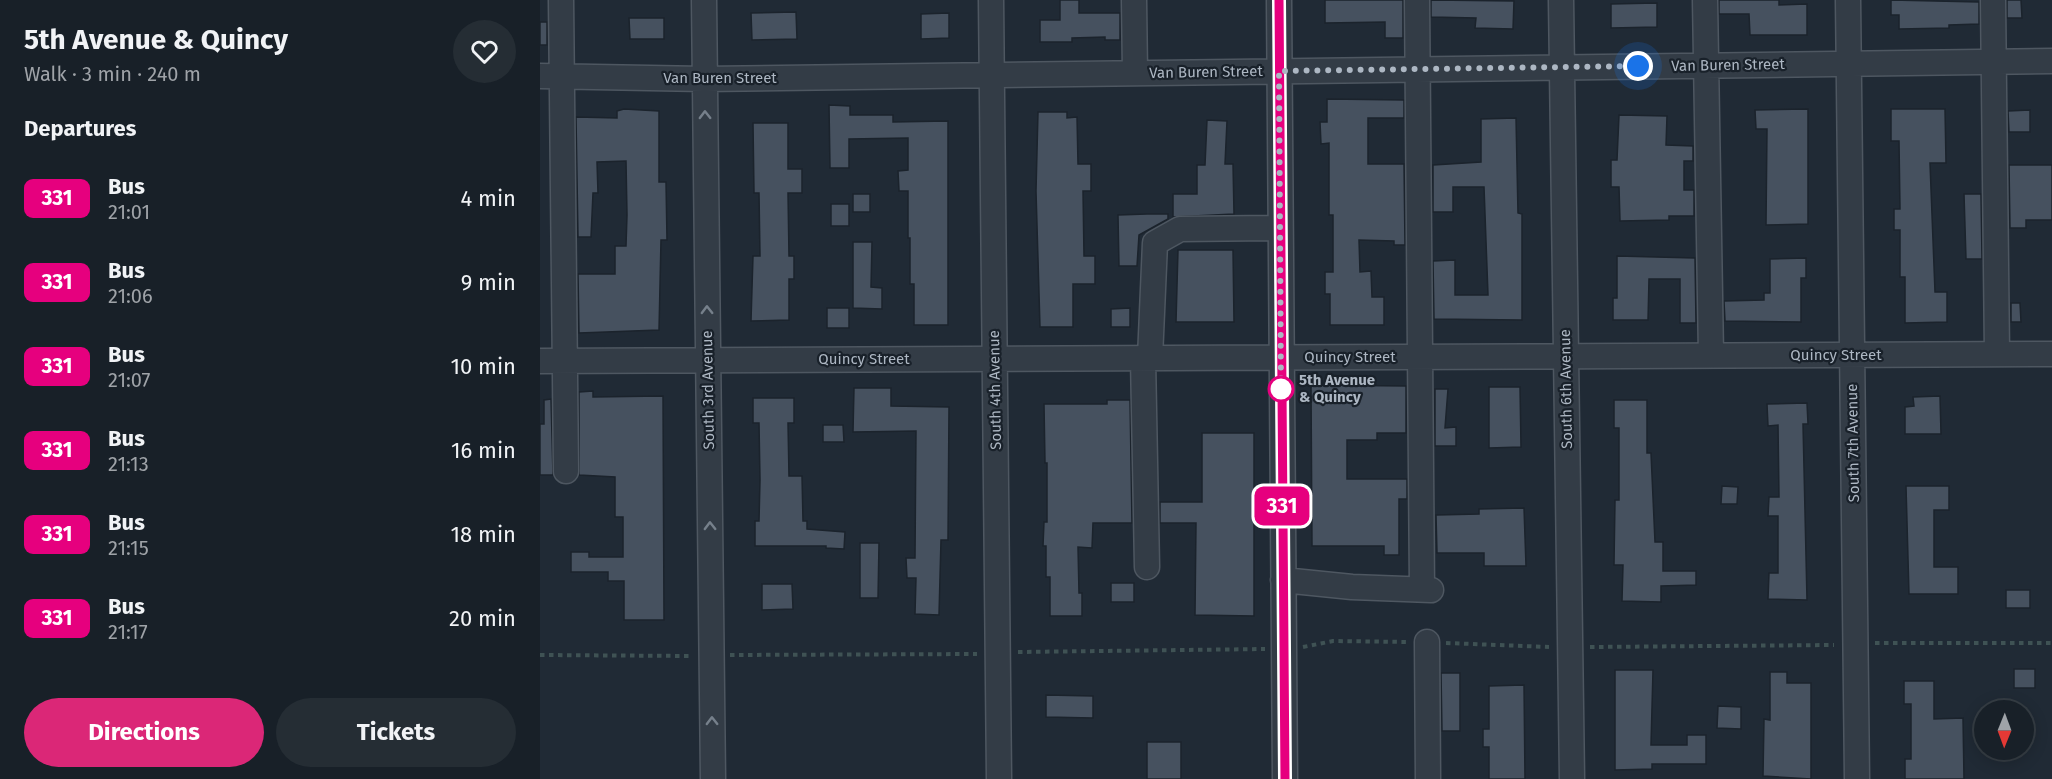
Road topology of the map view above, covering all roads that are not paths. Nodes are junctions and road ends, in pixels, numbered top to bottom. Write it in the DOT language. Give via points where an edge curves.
graph roads {
  1 [pos="561,0"];
  2 [pos="704,0"];
  3 [pos="991,0"];
  4 [pos="1134,0"];
  5 [pos="1279,0"];
  6 [pos="1417,0"];
  7 [pos="1561,0"];
  8 [pos="1705,0"];
  9 [pos="1848,0"];
  10 [pos="1993,0"];
  11 [pos="2052,61"];
  12 [pos="1993,62"];
  13 [pos="1849,63"];
  14 [pos="1706,65"];
  15 [pos="1562,67"];
  16 [pos="1418,69"];
  17 [pos="1279,71"];
  18 [pos="1135,73"];
  19 [pos="991,75"];
  20 [pos="551,76"];
  21 [pos="704,79"];
  22 [pos="1280,228"];
  23 [pos="1997,354"];
  24 [pos="2052,354"];
  25 [pos="1711,355"];
  26 [pos="1852,355"];
  27 [pos="1566,356"];
  28 [pos="1420,357"];
  29 [pos="1147,358"];
  30 [pos="1281,358"];
  31 [pos="995,359"];
  32 [pos="708,360"];
  33 [pos="540,361"];
  34 [pos="565,361"];
  35 [pos="566,471"];
  36 [pos="1147,567"];
  37 [pos="1282,580"];
  38 [pos="1427,642"];
  39 [pos="713,779"];
  40 [pos="999,779"];
  41 [pos="1285,779"];
  42 [pos="1428,779"];
  43 [pos="1572,779"];
  44 [pos="1857,779"];
  1 -- 20 [label="street"];
  2 -- 21 [label="street, South 3rd Avenue"];
  3 -- 19 [label="street, South 4th Avenue"];
  4 -- 18 [label="street"];
  5 -- 17 [label="street"];
  6 -- 16 [label="street"];
  7 -- 15 [label="street, South 6th Avenue"];
  8 -- 14 [label="street"];
  9 -- 13 [label="street, South 7th Avenue"];
  10 -- 12 [label="street"];
  11 -- 12 [label="street, Van Buren Street"];
  12 -- 13 [label="street, Van Buren Street"];
  12 -- 23 [label="street"];
  13 -- 14 [label="street, Van Buren Street"];
  13 -- 26 [label="street, South 7th Avenue"];
  14 -- 15 [label="street, Van Buren Street"];
  14 -- 25 [label="street"];
  15 -- 16 [label="street, Van Buren Street"];
  15 -- 27 [label="street, South 6th Avenue"];
  16 -- 17 [label="street, Van Buren Street"];
  16 -- 28 [label="street"];
  17 -- 18 [label="street, Van Buren Street"];
  17 -- 22 [label="street"];
  18 -- 19 [label="street, Van Buren Street"];
  19 -- 21 [label="street, Van Buren Street"];
  19 -- 31 [label="street, South 4th Avenue"];
  20 -- 21 [label="street, Van Buren Street"];
  20 -- 34 [label="street"];
  32 -- 21 [label="street, South 3rd Avenue, one-way"];
  22 -- 29 [label="street" via="1180,229 1155,243"];
  22 -- 30 [label="street"];
  23 -- 24 [label="street, Quincy Street"];
  23 -- 26 [label="street, Quincy Street"];
  25 -- 26 [label="street, Quincy Street"];
  25 -- 27 [label="street, Quincy Street"];
  26 -- 44 [label="street, South 7th Avenue"];
  27 -- 28 [label="street, Quincy Street"];
  27 -- 43 [label="street, South 6th Avenue"];
  28 -- 30 [label="street, Quincy Street"];
  28 -- 37 [label="street" via="1427,589"];
  29 -- 30 [label="street, Quincy Street"];
  29 -- 31 [label="street, Quincy Street"];
  29 -- 36 [label="street"];
  30 -- 37 [label="street"];
  31 -- 32 [label="street, Quincy Street"];
  31 -- 40 [label="street, South 4th Avenue"];
  32 -- 34 [label="street, Quincy Street"];
  39 -- 32 [label="street, South 3rd Avenue, one-way"];
  33 -- 34 [label="street, Quincy Street"];
  34 -- 35 [label="street"];
  37 -- 41 [label="street"];
  38 -- 42 [label="street"];
}
